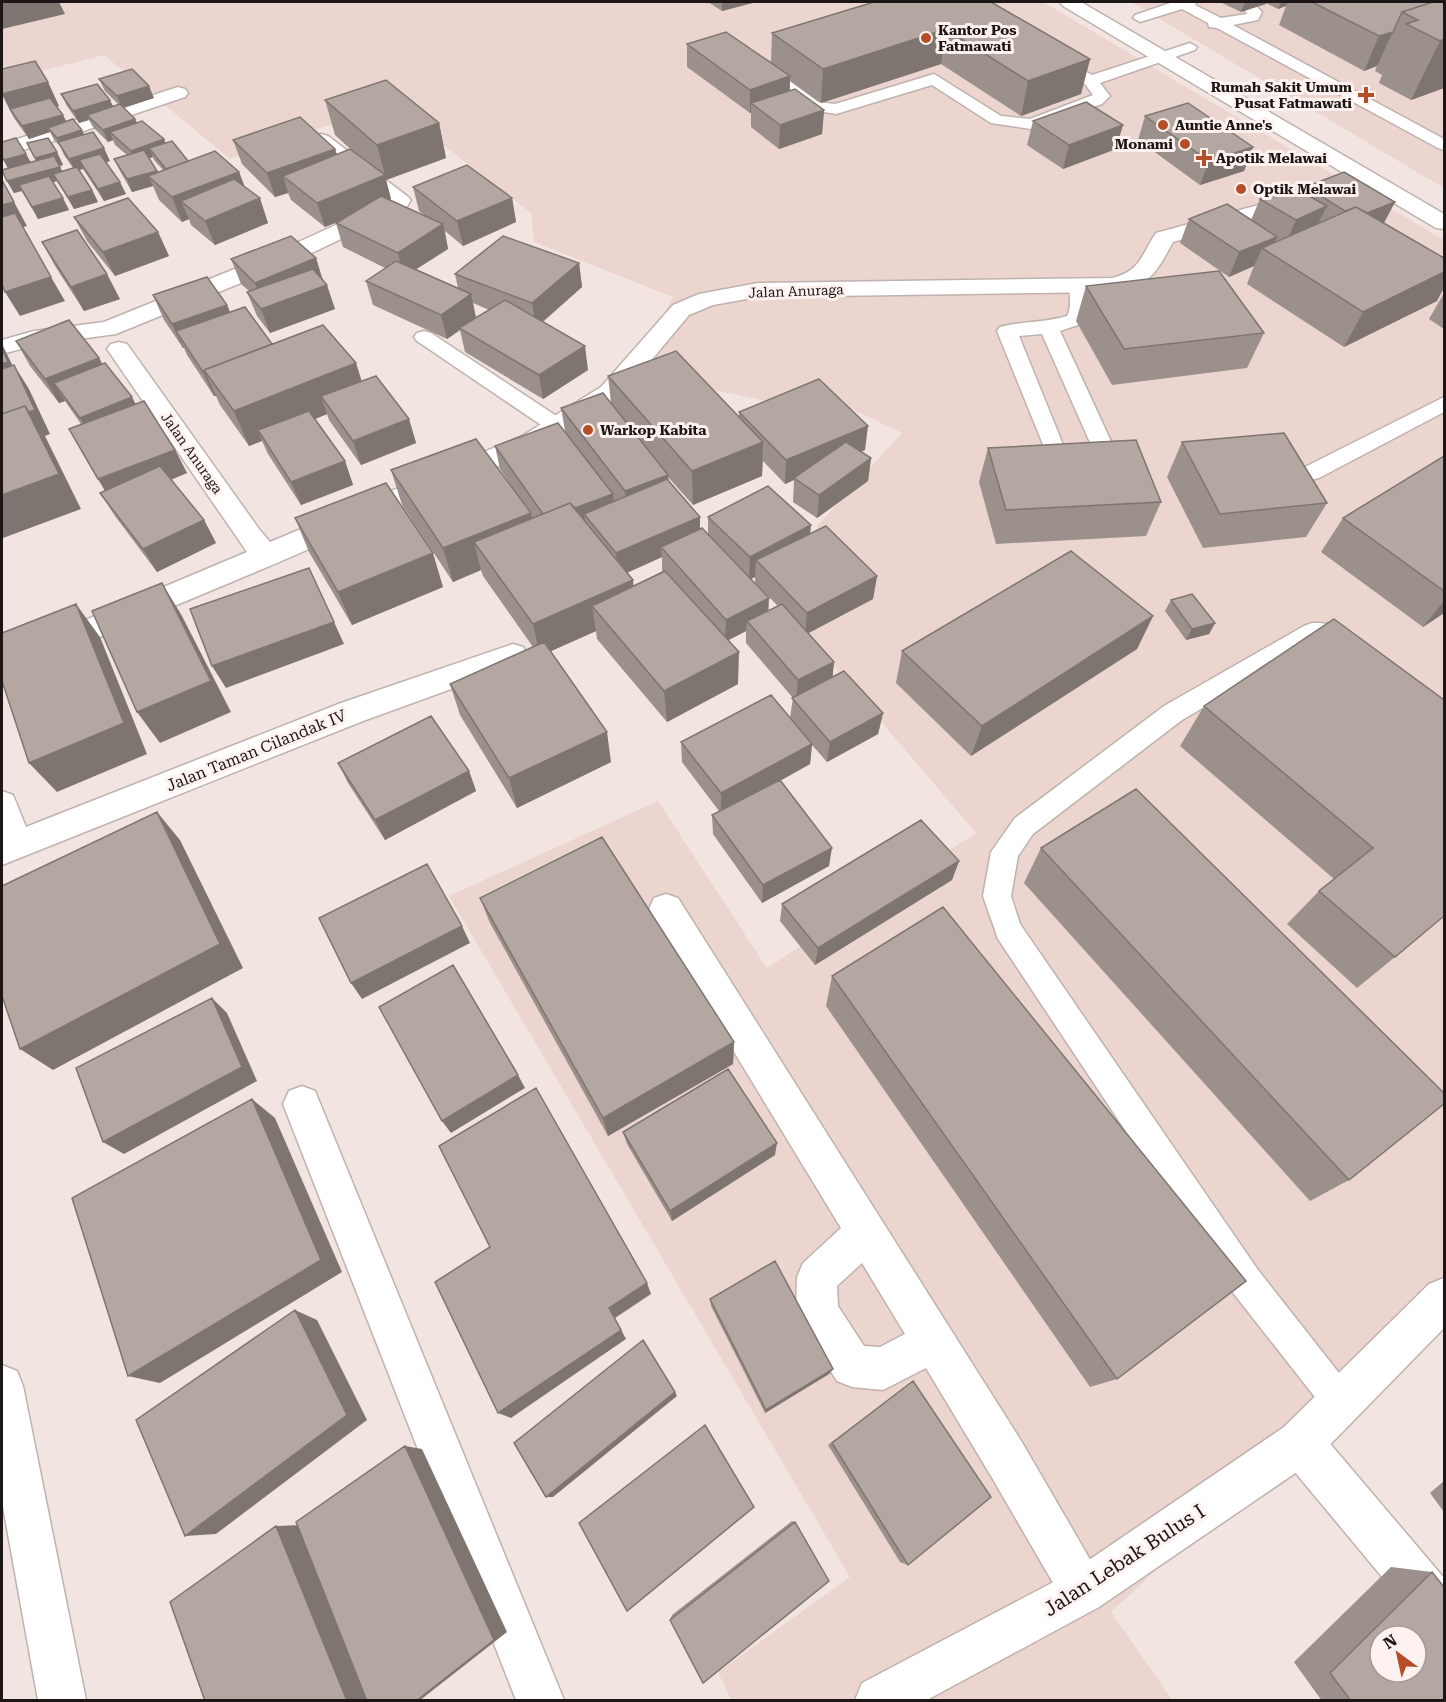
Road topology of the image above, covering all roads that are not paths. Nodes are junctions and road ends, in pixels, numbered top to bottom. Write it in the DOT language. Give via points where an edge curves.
graph roads {
  1 [pos="1069,2"];
  2 [pos="1184,2"];
  3 [pos="1122,7"];
  4 [pos="1251,9"];
  5 [pos="1140,18"];
  6 [pos="1220,24"];
  7 [pos="1113,27"];
  8 [pos="1195,27"];
  9 [pos="1198,51"];
  10 [pos="785,55"];
  11 [pos="1046,55"];
  12 [pos="1162,57"];
  13 [pos="1090,81"];
  14 [pos="178,93"];
  15 [pos="321,140"];
  16 [pos="1444,145"];
  17 [pos="2,150"];
  18 [pos="1372,181"];
  19 [pos="1444,223"];
  20 [pos="1079,287"];
  21 [pos="1049,328"];
  22 [pos="424,337"];
  23 [pos="2,347"];
  24 [pos="118,349"];
  25 [pos="1444,404"];
  26 [pos="557,426"];
  27 [pos="1311,473"];
  28 [pos="267,556"];
  29 [pos="513,655"];
  30 [pos="1366,660"];
  31 [pos="2,667"];
  32 [pos="2,804"];
  33 [pos="9,848"];
  34 [pos="666,909"];
  35 [pos="302,1104"];
  36 [pos="867,1232"];
  37 [pos="1444,1299"];
  38 [pos="934,1341"];
  39 [pos="2,1386"];
  40 [pos="1341,1403"];
  41 [pos="1299,1443"];
  42 [pos="1083,1591"];
  43 [pos="1444,1614"];
  44 [pos="62,1701"];
  45 [pos="540,1701"];
  46 [pos="879,1701"];
  1 -- 7 [label="street"];
  2 -- 5 [label="lane"];
  2 -- 6 [label="lane"];
  3 -- 5 [label="street"];
  4 -- 6 [label="lane" via="1256,12 1253,17"];
  5 -- 7 [label="street"];
  5 -- 9 [label="street"];
  6 -- 8 [label="lane"];
  6 -- 16 [label="lane"];
  7 -- 12 [label="street"];
  9 -- 12 [label="lane"];
  10 -- 13 [label="lane" via="774,58 767,71 813,106 836,109 934,79 997,120 1031,124 1096,102 1102,96"];
  11 -- 13 [label="lane"];
  12 -- 13 [label="lane"];
  12 -- 18 [label="street"];
  14 -- 17 [label="street"];
  15 -- 23 [label="street" via="400,202 397,206 108,329"];
  18 -- 19 [label="street"];
  18 -- 20 [label="street, Jalan Anuraga" via="1164,238 1146,271 1132,280"];
  20 -- 21 [label="lane" via="1081,307 1074,320"];
  20 -- 26 [label="street, Jalan Anuraga" via="758,290 707,299 681,310 610,393"];
  21 -- 21 [label="lane" via="1007,332 1060,464 1110,463"];
  22 -- 26 [label="lane"];
  24 -- 28 [label="street, Jalan Anuraga"];
  25 -- 27 [label="lane"];
  26 -- 28 [label="street, Jalan Anuraga" via="531,442"];
  28 -- 31 [label="street, Jalan Anuraga"];
  29 -- 33 [label="street, Jalan Taman Cilandak IV" via="352,712"];
  30 -- 40 [label="lane" via="1333,633 1312,632 1173,713 1024,826 1005,852 997,896 1008,930 1226,1253"];
  32 -- 33 [label="street"];
  34 -- 36 [label="street"];
  35 -- 45 [label="street"];
  36 -- 38 [label="street"];
  36 -- 38 [label="street" via="817,1277 817,1311 852,1366 882,1369"];
  37 -- 40 [label="street, Jalan Lebak Bulus I"];
  38 -- 42 [label="street"];
  39 -- 44 [label="street"];
  40 -- 41 [label="street, Jalan Lebak Bulus I"];
  41 -- 42 [label="street, Jalan Lebak Bulus I"];
  41 -- 43 [label="street"];
  42 -- 46 [label="street, Jalan Lebak Bulus I"];
}
